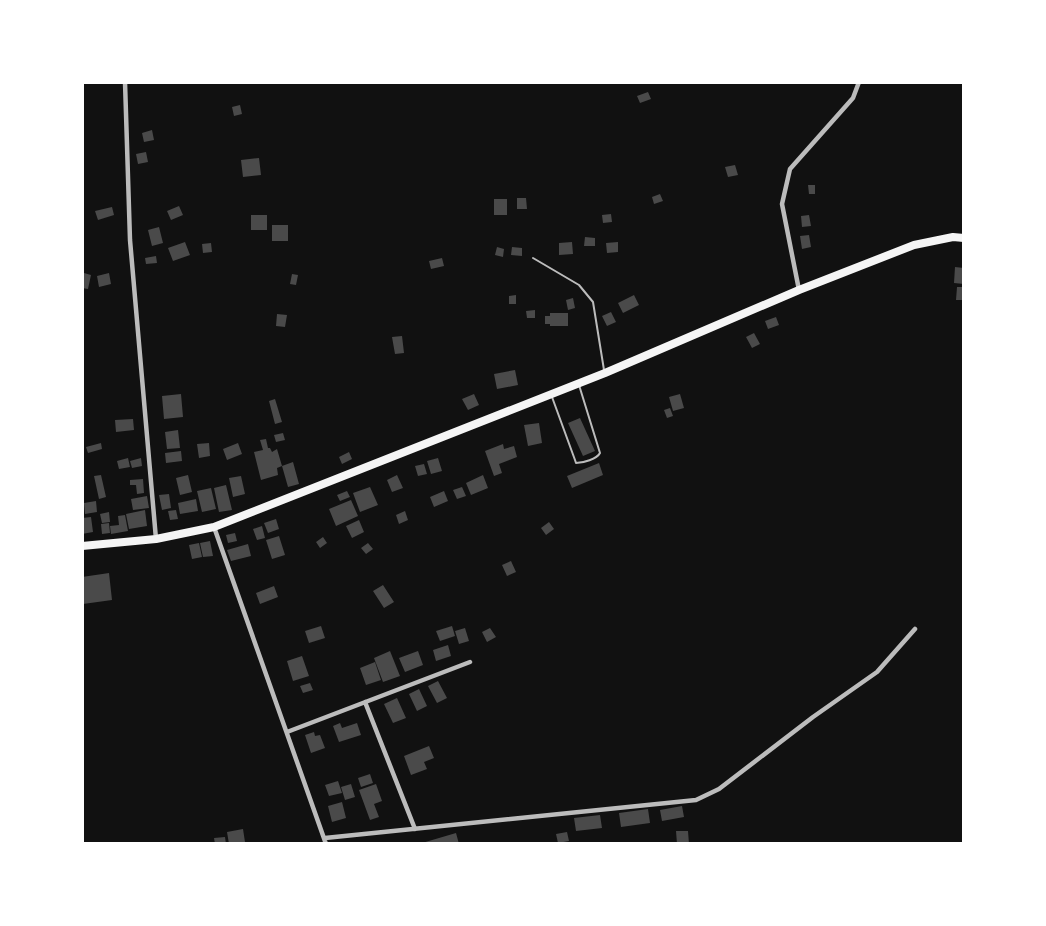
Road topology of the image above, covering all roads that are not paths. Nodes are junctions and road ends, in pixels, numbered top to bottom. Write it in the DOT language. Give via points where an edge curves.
graph roads {
  1 [pos="125,82"];
  2 [pos="859,82"];
  3 [pos="963,238"];
  4 [pos="532,258"];
  5 [pos="799,290"];
  6 [pos="605,373"];
  7 [pos="578,384"];
  8 [pos="551,394"];
  9 [pos="214,527"];
  10 [pos="156,539"];
  11 [pos="82,546"];
  12 [pos="915,629"];
  13 [pos="470,662"];
  14 [pos="365,702"];
  15 [pos="287,732"];
  16 [pos="415,829"];
  17 [pos="326,841"];
  1 -- 10 [label="street" via="130,240"];
  2 -- 5 [label="street" via="853,98 790,170 782,204"];
  3 -- 5 [label="main road" via="914,245"];
  4 -- 6 [label="lane" via="579,285 593,302"];
  5 -- 6 [label="main road"];
  6 -- 7 [label="main road"];
  7 -- 8 [label="main road"];
  7 -- 8 [label="lane" via="600,453 597,457 576,463"];
  8 -- 9 [label="main road"];
  9 -- 10 [label="main road"];
  9 -- 15 [label="street"];
  10 -- 11 [label="main road"];
  12 -- 16 [label="street" via="877,672 719,789 696,800"];
  13 -- 14 [label="street"];
  14 -- 15 [label="street"];
  14 -- 16 [label="street"];
  15 -- 17 [label="street"];
  16 -- 17 [label="street"];
}
